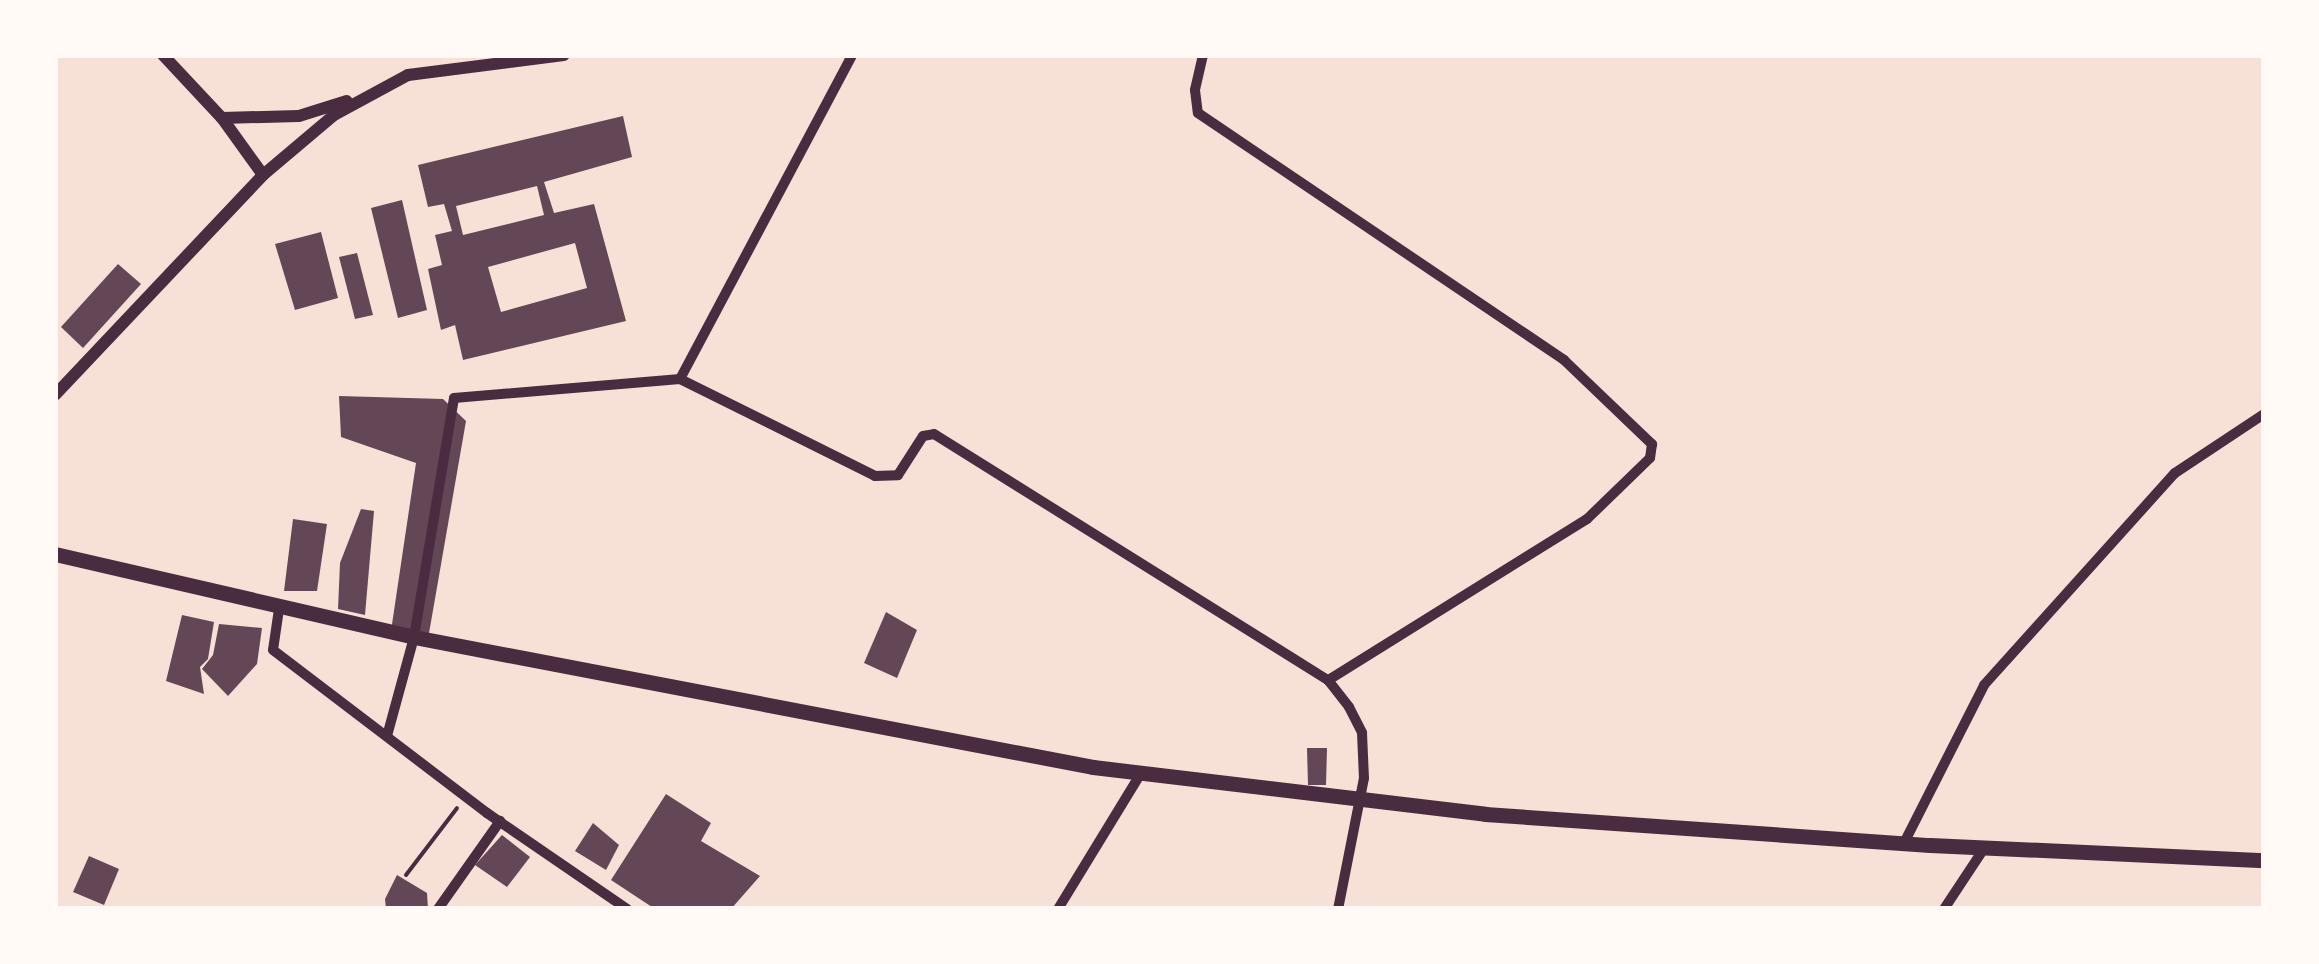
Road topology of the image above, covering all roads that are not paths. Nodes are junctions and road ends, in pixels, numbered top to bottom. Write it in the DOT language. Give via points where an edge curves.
graph roads {
  1 [pos="163,55"];
  2 [pos="564,55"];
  3 [pos="852,55"];
  4 [pos="1203,55"];
  5 [pos="364,95"];
  6 [pos="222,118"];
  7 [pos="263,175"];
  8 [pos="680,380"];
  9 [pos="55,395"];
  10 [pos="2264,414"];
  11 [pos="55,554"];
  12 [pos="279,609"];
  13 [pos="414,637"];
  14 [pos="1328,680"];
  15 [pos="387,736"];
  16 [pos="1142,773"];
  17 [pos="1361,800"];
  18 [pos="500,821"];
  19 [pos="1904,843"];
  20 [pos="1985,847"];
  21 [pos="2264,860"];
  22 [pos="438,909"];
  23 [pos="627,909"];
  24 [pos="1058,909"];
  25 [pos="1338,909"];
  26 [pos="1944,909"];
  1 -- 6 [label="street"];
  2 -- 5 [label="street" via="408,74"];
  3 -- 8 [label="street"];
  4 -- 14 [label="street" via="1194,90 1198,113 1564,360 1652,444 1650,458 1587,518"];
  5 -- 6 [label="street" via="299,116"];
  5 -- 7 [label="street"];
  6 -- 7 [label="street"];
  7 -- 9 [label="street"];
  8 -- 13 [label="street" via="454,398"];
  8 -- 14 [label="street" via="888,478 898,475 923,436 934,434"];
  10 -- 19 [label="street" via="2175,473 1984,685"];
  11 -- 12 [label="main road"];
  12 -- 13 [label="main road"];
  12 -- 15 [label="street" via="273,650"];
  13 -- 15 [label="street"];
  13 -- 16 [label="main road"];
  14 -- 17 [label="street" via="1362,733"];
  15 -- 18 [label="street"];
  16 -- 17 [label="main road"];
  16 -- 24 [label="street"];
  17 -- 19 [label="main road"];
  17 -- 25 [label="street"];
  18 -- 22 [label="street"];
  18 -- 23 [label="street"];
  19 -- 20 [label="main road"];
  20 -- 21 [label="main road"];
  20 -- 26 [label="street"];
}
